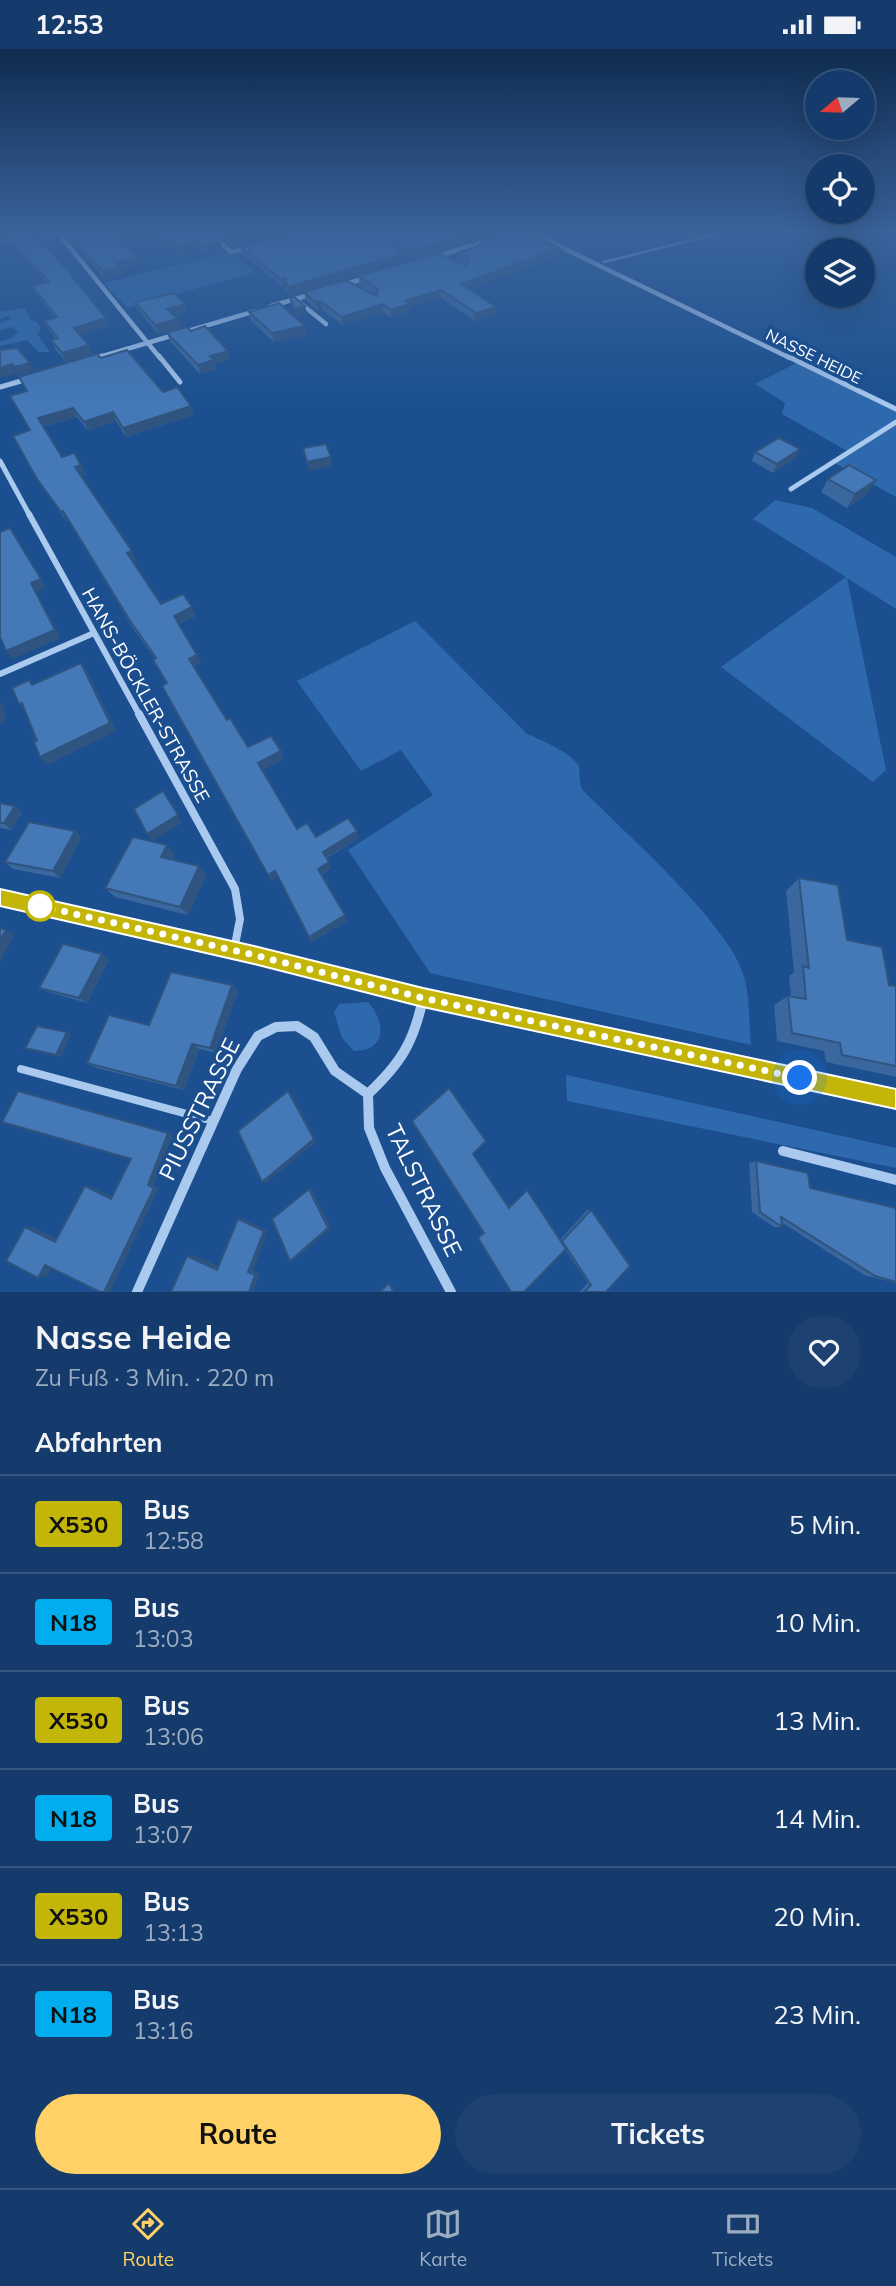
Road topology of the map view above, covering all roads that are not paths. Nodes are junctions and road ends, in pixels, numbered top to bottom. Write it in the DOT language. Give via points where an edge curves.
graph roads {
  1 [pos="105,291"];
  2 [pos="322,291"];
  3 [pos="652,291"];
  4 [pos="296,299"];
  5 [pos="326,324"];
  6 [pos="147,343"];
  7 [pos="80,363"];
  8 [pos="40,375"];
  9 [pos="180,383"];
  10 [pos="0,387"];
  11 [pos="896,409"];
  12 [pos="896,422"];
  13 [pos="0,461"];
  14 [pos="791,489"];
  15 [pos="94,633"];
  16 [pos="0,674"];
  17 [pos="0,898"];
  18 [pos="233,950"];
  19 [pos="423,998"];
  20 [pos="21,1069"];
  21 [pos="368,1094"];
  22 [pos="896,1099"];
  23 [pos="213,1121"];
  24 [pos="783,1151"];
  25 [pos="896,1180"];
  26 [pos="137,1292"];
  27 [pos="452,1292"];
  1 -- 6 [label="street"];
  2 -- 4 [label="street"];
  3 -- 11 [label="street, NASSE HEIDE"];
  4 -- 5 [label="street"];
  4 -- 6 [label="street"];
  6 -- 7 [label="street"];
  6 -- 9 [label="street"];
  8 -- 10 [label="street"];
  12 -- 14 [label="street"];
  13 -- 15 [label="street, HANS-BÖCKLER-STRASSE"];
  15 -- 16 [label="street"];
  15 -- 18 [label="street, HANS-BÖCKLER-STRASSE" via="235,889 241,906"];
  17 -- 18 [label="street"];
  18 -- 19 [label="street"];
  19 -- 21 [label="street" via="411,1048"];
  19 -- 22 [label="street"];
  20 -- 23 [label="lane"];
  21 -- 23 [label="street, PIUSSTRASSE" via="335,1071 314,1037 296,1026 276,1027 258,1036"];
  21 -- 27 [label="street, TALSTRASSE" via="369,1128 385,1168"];
  23 -- 26 [label="street, PIUSSTRASSE"];
  24 -- 25 [label="street"];
}
